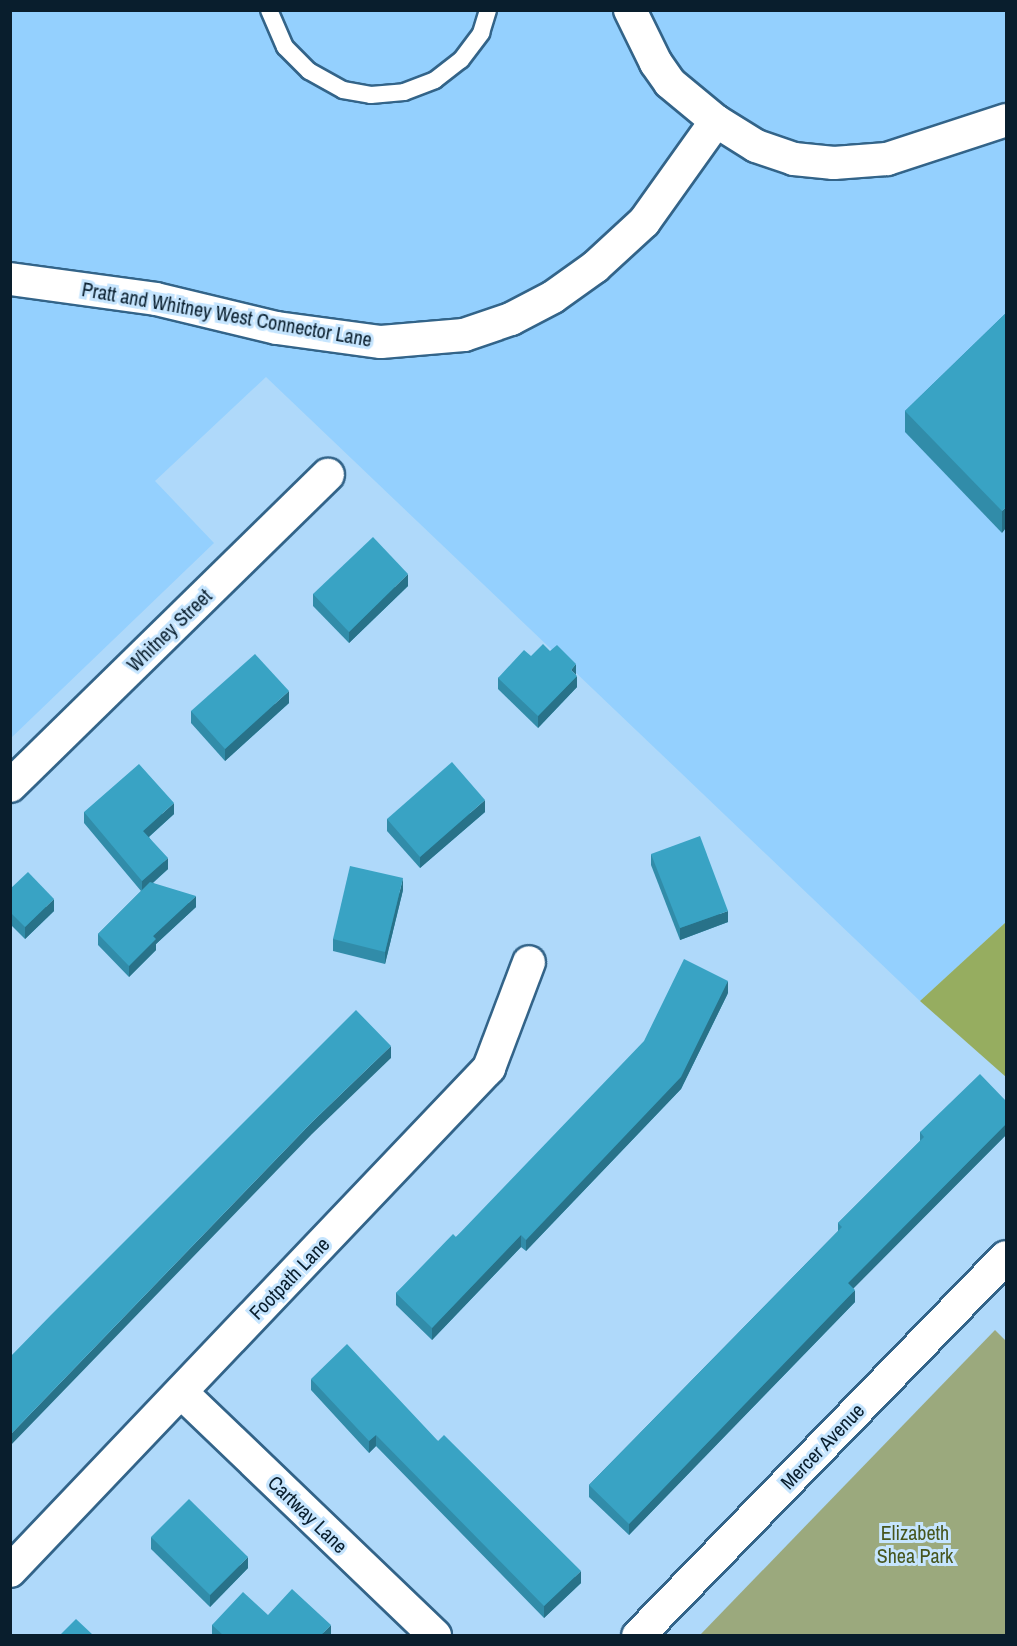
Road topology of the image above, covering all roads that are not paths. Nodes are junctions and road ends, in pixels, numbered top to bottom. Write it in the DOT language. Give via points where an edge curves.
graph roads {
  1 [pos="269,10"];
  2 [pos="488,10"];
  3 [pos="630,10"];
  4 [pos="1006,120"];
  5 [pos="716,121"];
  6 [pos="10,279"];
  7 [pos="328,475"];
  8 [pos="10,786"];
  9 [pos="529,962"];
  10 [pos="1006,1257"];
  11 [pos="181,1392"];
  12 [pos="10,1571"];
  13 [pos="435,1635"];
  14 [pos="638,1635"];
  1 -- 2 [label="lane" via="285,46 309,71 343,90 371,95 404,92 435,80 461,60 481,33"];
  3 -- 5 [label="street" via="670,83"];
  4 -- 5 [label="street" via="888,159 834,163 794,159 756,146"];
  5 -- 6 [label="street, Pratt and Whitney West Connector Lane" via="644,222 595,267 522,313 464,335 381,342 277,328 156,299"];
  7 -- 8 [label="street, Whitney Street"];
  9 -- 11 [label="street, Footpath Lane" via="489,1068"];
  10 -- 14 [label="street, Mercer Avenue"];
  11 -- 12 [label="street, Footpath Lane"];
  11 -- 13 [label="street, Cartway Lane"];
}
